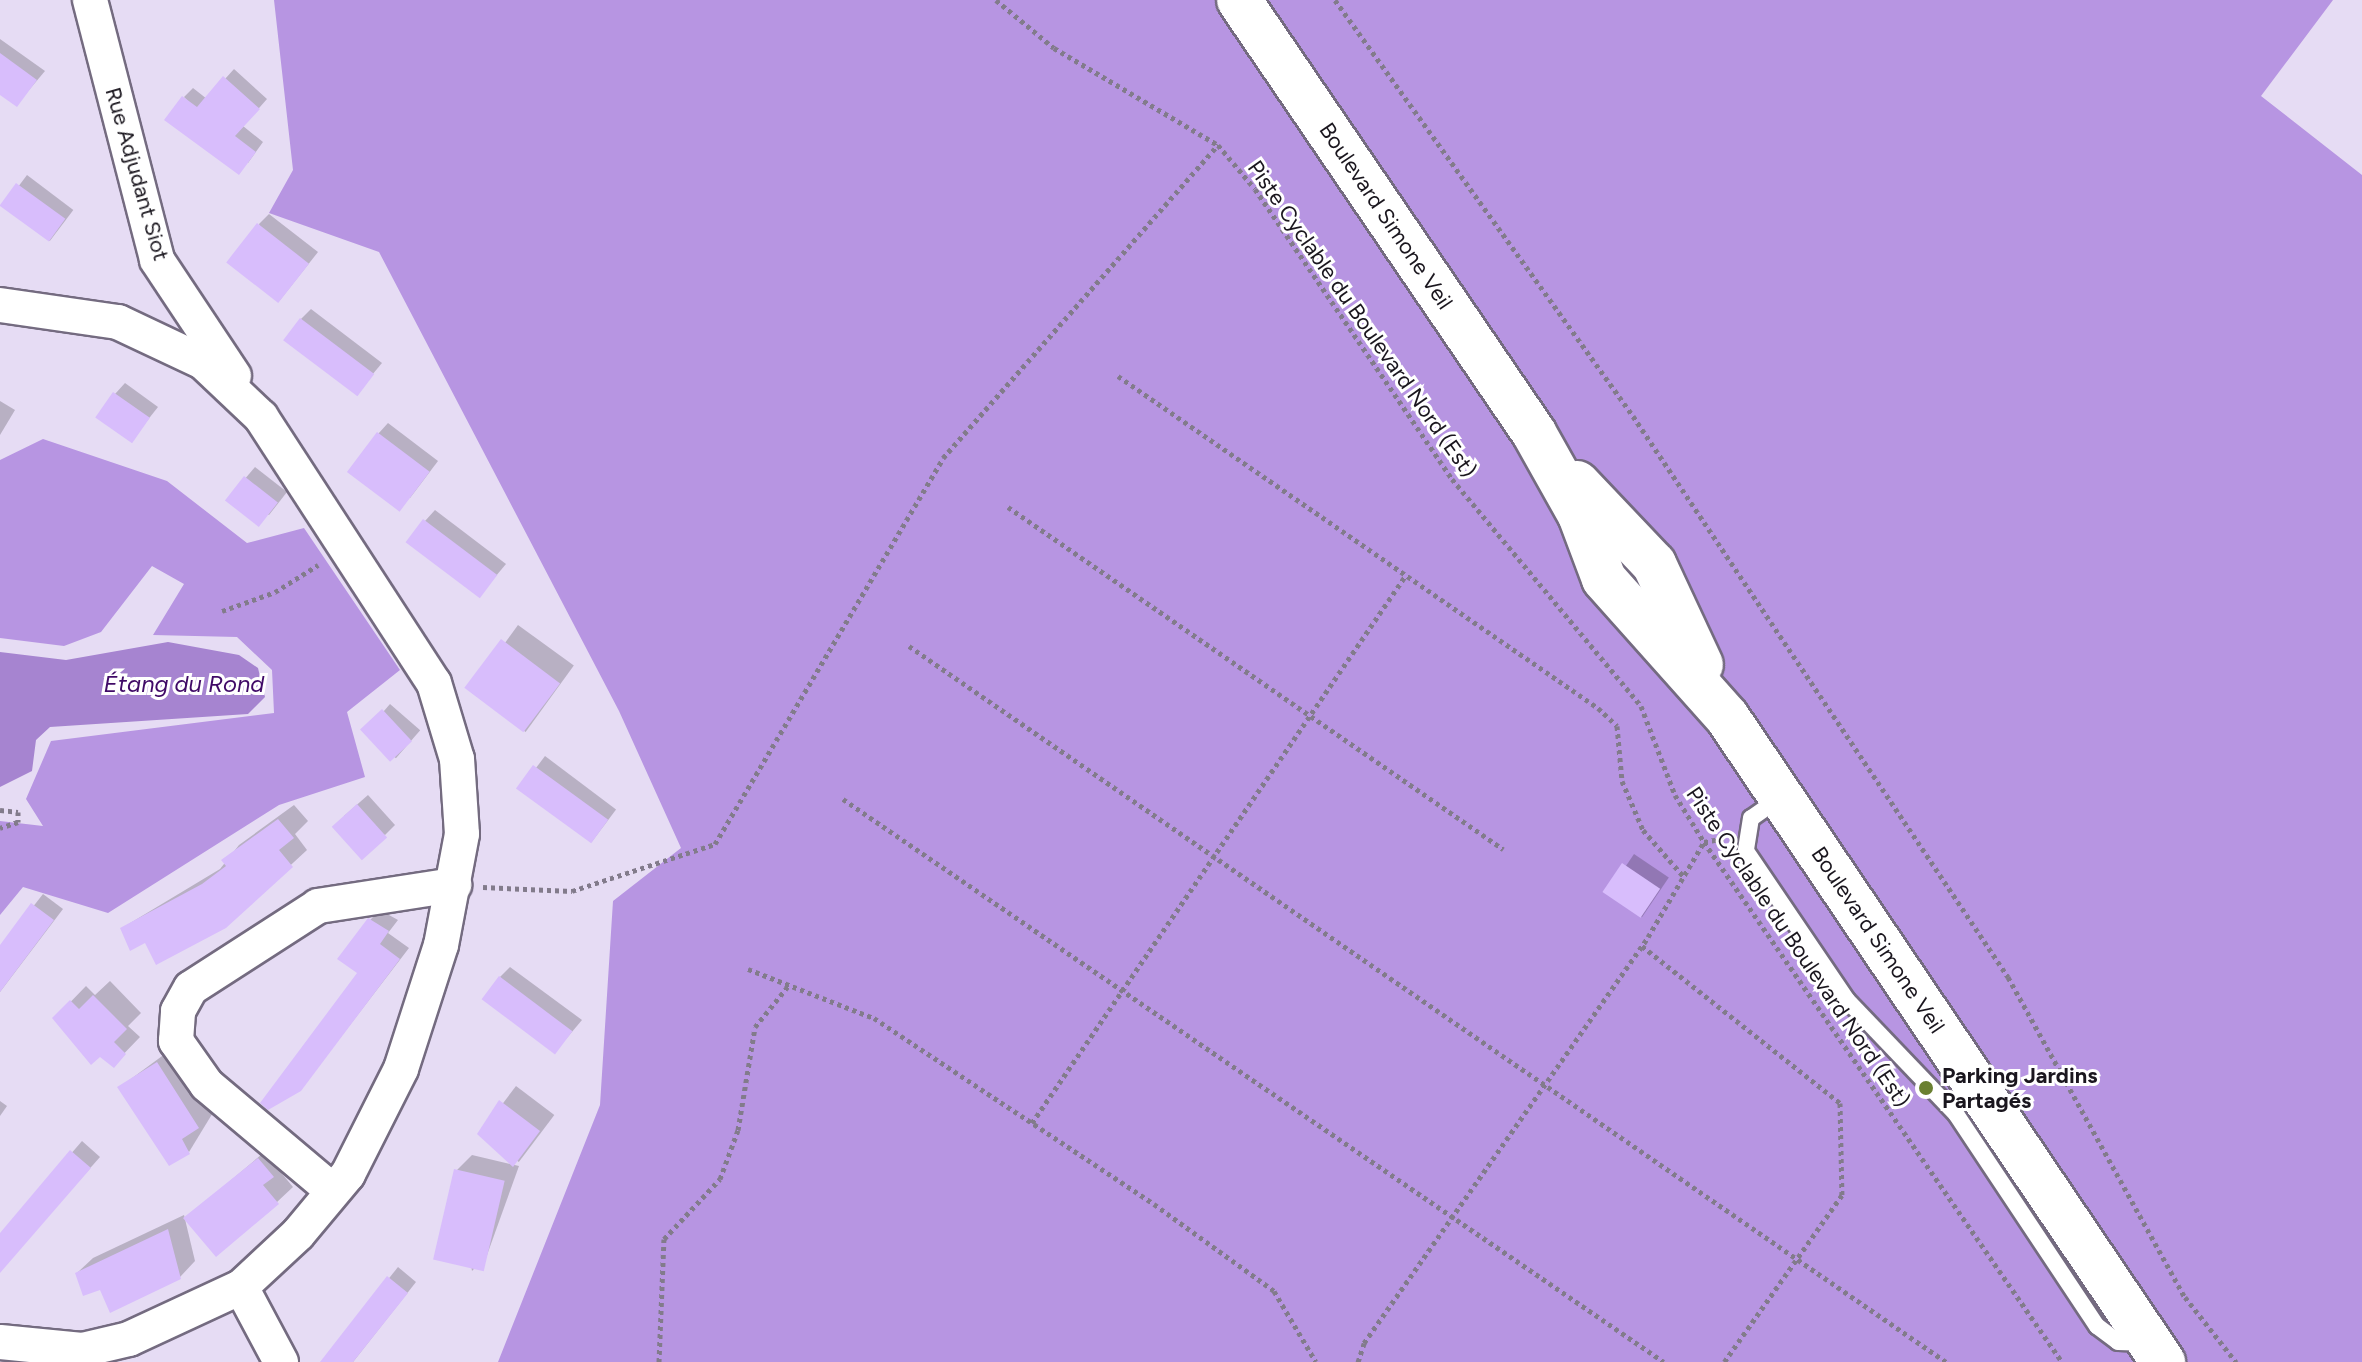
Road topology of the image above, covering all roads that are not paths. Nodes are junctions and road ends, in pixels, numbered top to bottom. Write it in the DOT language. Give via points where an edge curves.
graph roads {
  1 [pos="90,0"];
  2 [pos="1239,0"];
  3 [pos="0,305"];
  4 [pos="261,417"];
  5 [pos="1781,797"];
  6 [pos="454,885"];
  7 [pos="333,1191"];
  8 [pos="241,1287"];
  9 [pos="0,1343"];
  10 [pos="2157,1352"];
  11 [pos="1,1362"];
  12 [pos="281,1362"];
  1 -- 4 [label="street, Rue Adjudant Siot" via="157,260"];
  2 -- 5 [label="main road, Boulevard Simone Veil" via="1534,433 1654,564 1727,717"];
  3 -- 4 [label="street" via="118,322 203,362"];
  4 -- 6 [label="street" via="434,683 457,759 462,834"];
  5 -- 10 [label="main road, Boulevard Simone Veil"];
  5 -- 10 [label="lane" via="1751,818 1746,851 1847,1000 1956,1114 2097,1326 2118,1342"];
  6 -- 7 [label="street" via="401,1069"];
  6 -- 7 [label="street" via="318,906 191,988 178,1011 176,1041 207,1085"];
  7 -- 8 [label="street"];
  8 -- 9 [label="street" via="129,1339 82,1350"];
  8 -- 12 [label="street"];
  9 -- 11 [label="street"];
}
